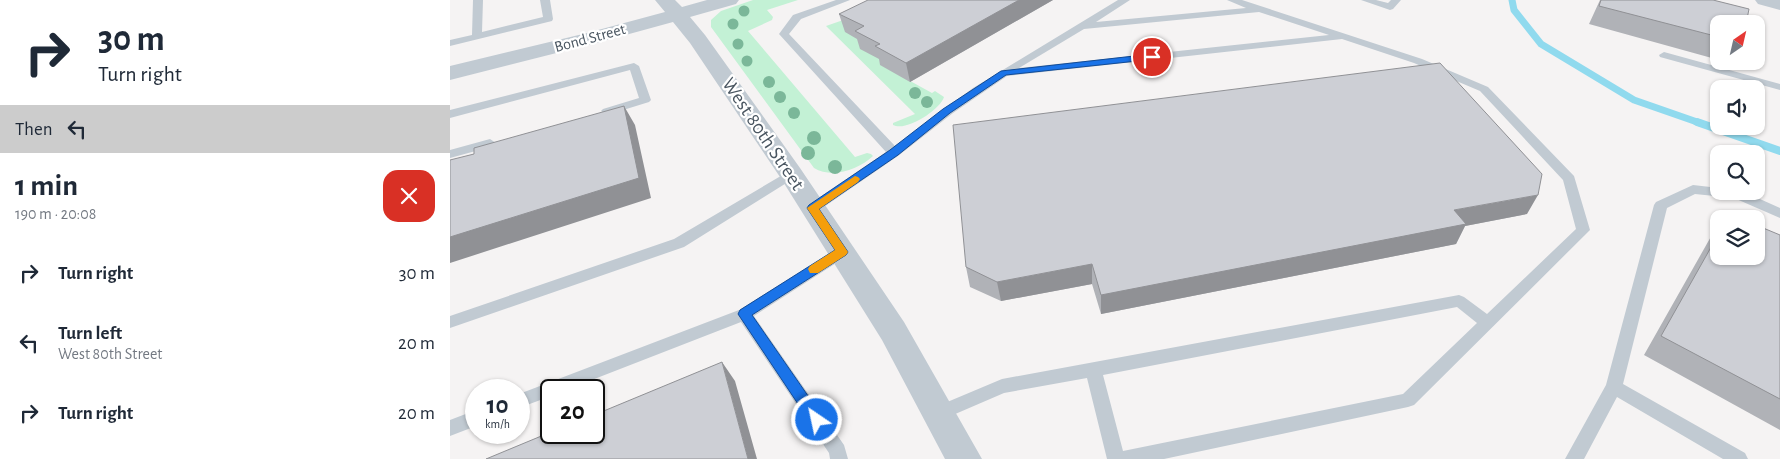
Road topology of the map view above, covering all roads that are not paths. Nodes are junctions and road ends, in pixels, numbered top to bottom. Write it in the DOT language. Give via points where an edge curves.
graph roads {
  1 [pos="478,0"];
  2 [pos="545,0"];
  3 [pos="729,0"];
  4 [pos="845,0"];
  5 [pos="1124,0"];
  6 [pos="1232,0"];
  7 [pos="1366,0"];
  8 [pos="1396,0"];
  9 [pos="1765,0"];
  10 [pos="1780,4"];
  11 [pos="671,7"];
  12 [pos="1262,9"];
  13 [pos="1081,26"];
  14 [pos="477,36"];
  15 [pos="1345,36"];
  16 [pos="450,43"];
  17 [pos="1664,55"];
  18 [pos="450,73"];
  19 [pos="1004,73"];
  20 [pos="1780,87"];
  21 [pos="598,113"];
  22 [pos="450,114"];
  23 [pos="506,139"];
  24 [pos="894,153"];
  25 [pos="450,154"];
  26 [pos="791,174"];
  27 [pos="813,208"];
  28 [pos="1780,214"];
  29 [pos="842,252"];
  30 [pos="744,314"];
  31 [pos="450,322"];
  32 [pos="1488,323"];
  33 [pos="1092,370"];
  34 [pos="1614,387"];
  35 [pos="530,397"];
  36 [pos="939,413"];
  37 [pos="465,422"];
  38 [pos="450,428"];
  39 [pos="963,456"];
  40 [pos="1577,458"];
  41 [pos="839,459"];
  42 [pos="1116,459"];
  43 [pos="1124,459"];
  44 [pos="1739,459"];
  1 -- 14 [label="lane"];
  2 -- 14 [label="lane" via="548,19"];
  3 -- 11 [label="street, Bond Street"];
  4 -- 24 [label="lane" via="797,16 784,34"];
  5 -- 13 [label="lane"];
  6 -- 12 [label="lane"];
  7 -- 8 [label="lane" via="1390,7"];
  9 -- 10 [label="street"];
  11 -- 18 [label="street, Bond Street"];
  11 -- 26 [label="street, West 80th Street" via="698,39"];
  12 -- 13 [label="lane"];
  12 -- 15 [label="lane"];
  13 -- 19 [label="lane"];
  14 -- 16 [label="lane"];
  15 -- 19 [label="lane"];
  15 -- 32 [label="lane" via="1418,61 1484,89 1570,178 1583,230"];
  17 -- 20 [label="lane"];
  19 -- 24 [label="lane" via="946,111"];
  21 -- 22 [label="lane" via="645,100 634,66"];
  23 -- 25 [label="lane"];
  24 -- 27 [label="lane"];
  26 -- 27 [label="street, West 80th Street"];
  26 -- 31 [label="lane" via="679,243"];
  27 -- 29 [label="street, West 80th Street"];
  28 -- 34 [label="lane" via="1736,194 1693,189 1661,205"];
  29 -- 30 [label="lane"];
  29 -- 36 [label="street, West 80th Street" via="893,331"];
  30 -- 35 [label="lane"];
  30 -- 41 [label="lane" via="838,451"];
  32 -- 33 [label="lane" via="1459,301"];
  32 -- 43 [label="lane" via="1408,400"];
  33 -- 36 [label="lane" via="1002,386"];
  33 -- 42 [label="lane"];
  34 -- 40 [label="lane"];
  34 -- 44 [label="lane"];
  36 -- 39 [label="street, West 80th Street"];
  37 -- 38 [label="lane"];
}
